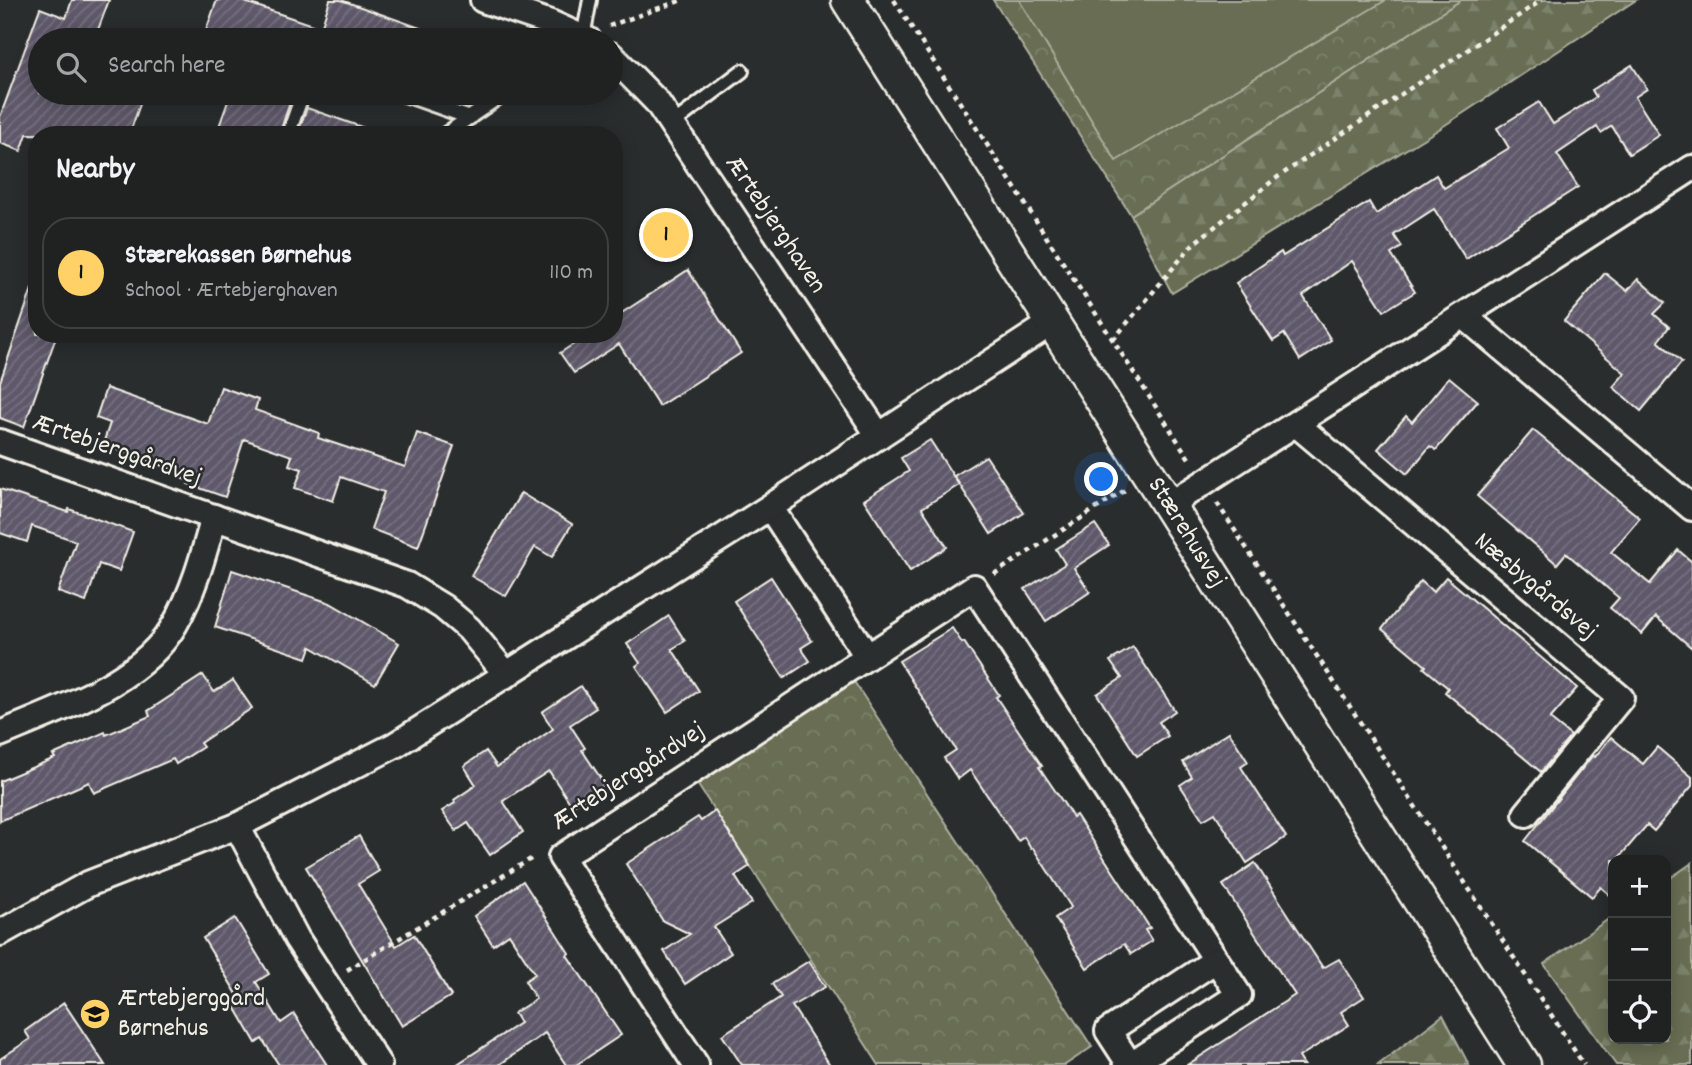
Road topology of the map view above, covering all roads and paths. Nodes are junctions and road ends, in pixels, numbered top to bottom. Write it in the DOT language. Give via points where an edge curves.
graph roads {
  1 [pos="483,0"];
  2 [pos="590,0"];
  3 [pos="682,0"];
  4 [pos="849,0"];
  5 [pos="894,0"];
  6 [pos="1542,0"];
  7 [pos="560,28"];
  8 [pos="585,28"];
  9 [pos="611,28"];
  10 [pos="623,67"];
  11 [pos="742,71"];
  12 [pos="299,105"];
  13 [pos="434,105"];
  14 [pos="488,105"];
  15 [pos="470,118"];
  16 [pos="672,124"];
  17 [pos="291,126"];
  18 [pos="458,126"];
  19 [pos="1692,167"];
  20 [pos="1464,316"];
  21 [pos="1053,322"];
  22 [pos="1113,341"];
  23 [pos="1296,424"];
  24 [pos="879,436"];
  25 [pos="0,442"];
  26 [pos="1150,475"];
  27 [pos="1204,483"];
  28 [pos="1169,505"];
  29 [pos="770,507"];
  30 [pos="1692,508"];
  31 [pos="214,517"];
  32 [pos="974,587"];
  33 [pos="867,656"];
  34 [pos="507,675"];
  35 [pos="0,734"];
  36 [pos="1526,814"];
  37 [pos="237,826"];
  38 [pos="561,857"];
  39 [pos="0,933"];
  40 [pos="1216,960"];
  41 [pos="325,983"];
  42 [pos="379,1065"];
  43 [pos="696,1065"];
  44 [pos="1130,1065"];
  45 [pos="1524,1065"];
  46 [pos="1584,1065"];
  1 -- 7 [label="street"];
  2 -- 8 [label="lane"];
  3 -- 9 [label="path"];
  4 -- 21 [label="street, Stærehusvej"];
  5 -- 22 [label="path"];
  6 -- 22 [label="path" via="1275,179 1193,244"];
  10 -- 16 [label="street, Ærtebjerghaven"];
  11 -- 16 [label="lane"];
  12 -- 17 [label="lane"];
  13 -- 15 [label="lane"];
  14 -- 15 [label="lane"];
  15 -- 18 [label="lane"];
  16 -- 24 [label="street, Ærtebjerghaven"];
  19 -- 20 [label="street"];
  20 -- 23 [label="street"];
  20 -- 30 [label="street"];
  21 -- 24 [label="street"];
  21 -- 26 [label="street, Stærehusvej"];
  22 -- 27 [label="path"];
  23 -- 27 [label="street"];
  23 -- 36 [label="street, Næsbygårdsvej" via="1621,698"];
  24 -- 29 [label="street"];
  25 -- 31 [label="street, Ærtebjerggårdvej"];
  26 -- 28 [label="street, Stærehusvej"];
  26 -- 32 [label="path"];
  27 -- 28 [label="street"];
  27 -- 46 [label="path"];
  28 -- 45 [label="street, Stærehusvej"];
  29 -- 33 [label="street"];
  29 -- 34 [label="street"];
  31 -- 34 [label="street, Ærtebjerggårdvej" via="407,585 469,629"];
  31 -- 35 [label="street, Ærtebjerggårdvej" via="191,591 174,626 145,659 109,687"];
  32 -- 33 [label="street, Ærtebjerggårdvej"];
  32 -- 40 [label="street"];
  33 -- 38 [label="street, Ærtebjerggårdvej"];
  34 -- 37 [label="street" via="395,745"];
  37 -- 39 [label="street" via="88,884"];
  37 -- 41 [label="street"];
  38 -- 41 [label="path" via="534,857"];
  38 -- 43 [label="street, Ærtebjerggårdvej"];
  40 -- 44 [label="street" via="1108,1031"];
  40 -- 44 [label="street" via="1239,995"];
  41 -- 42 [label="street"];
}
